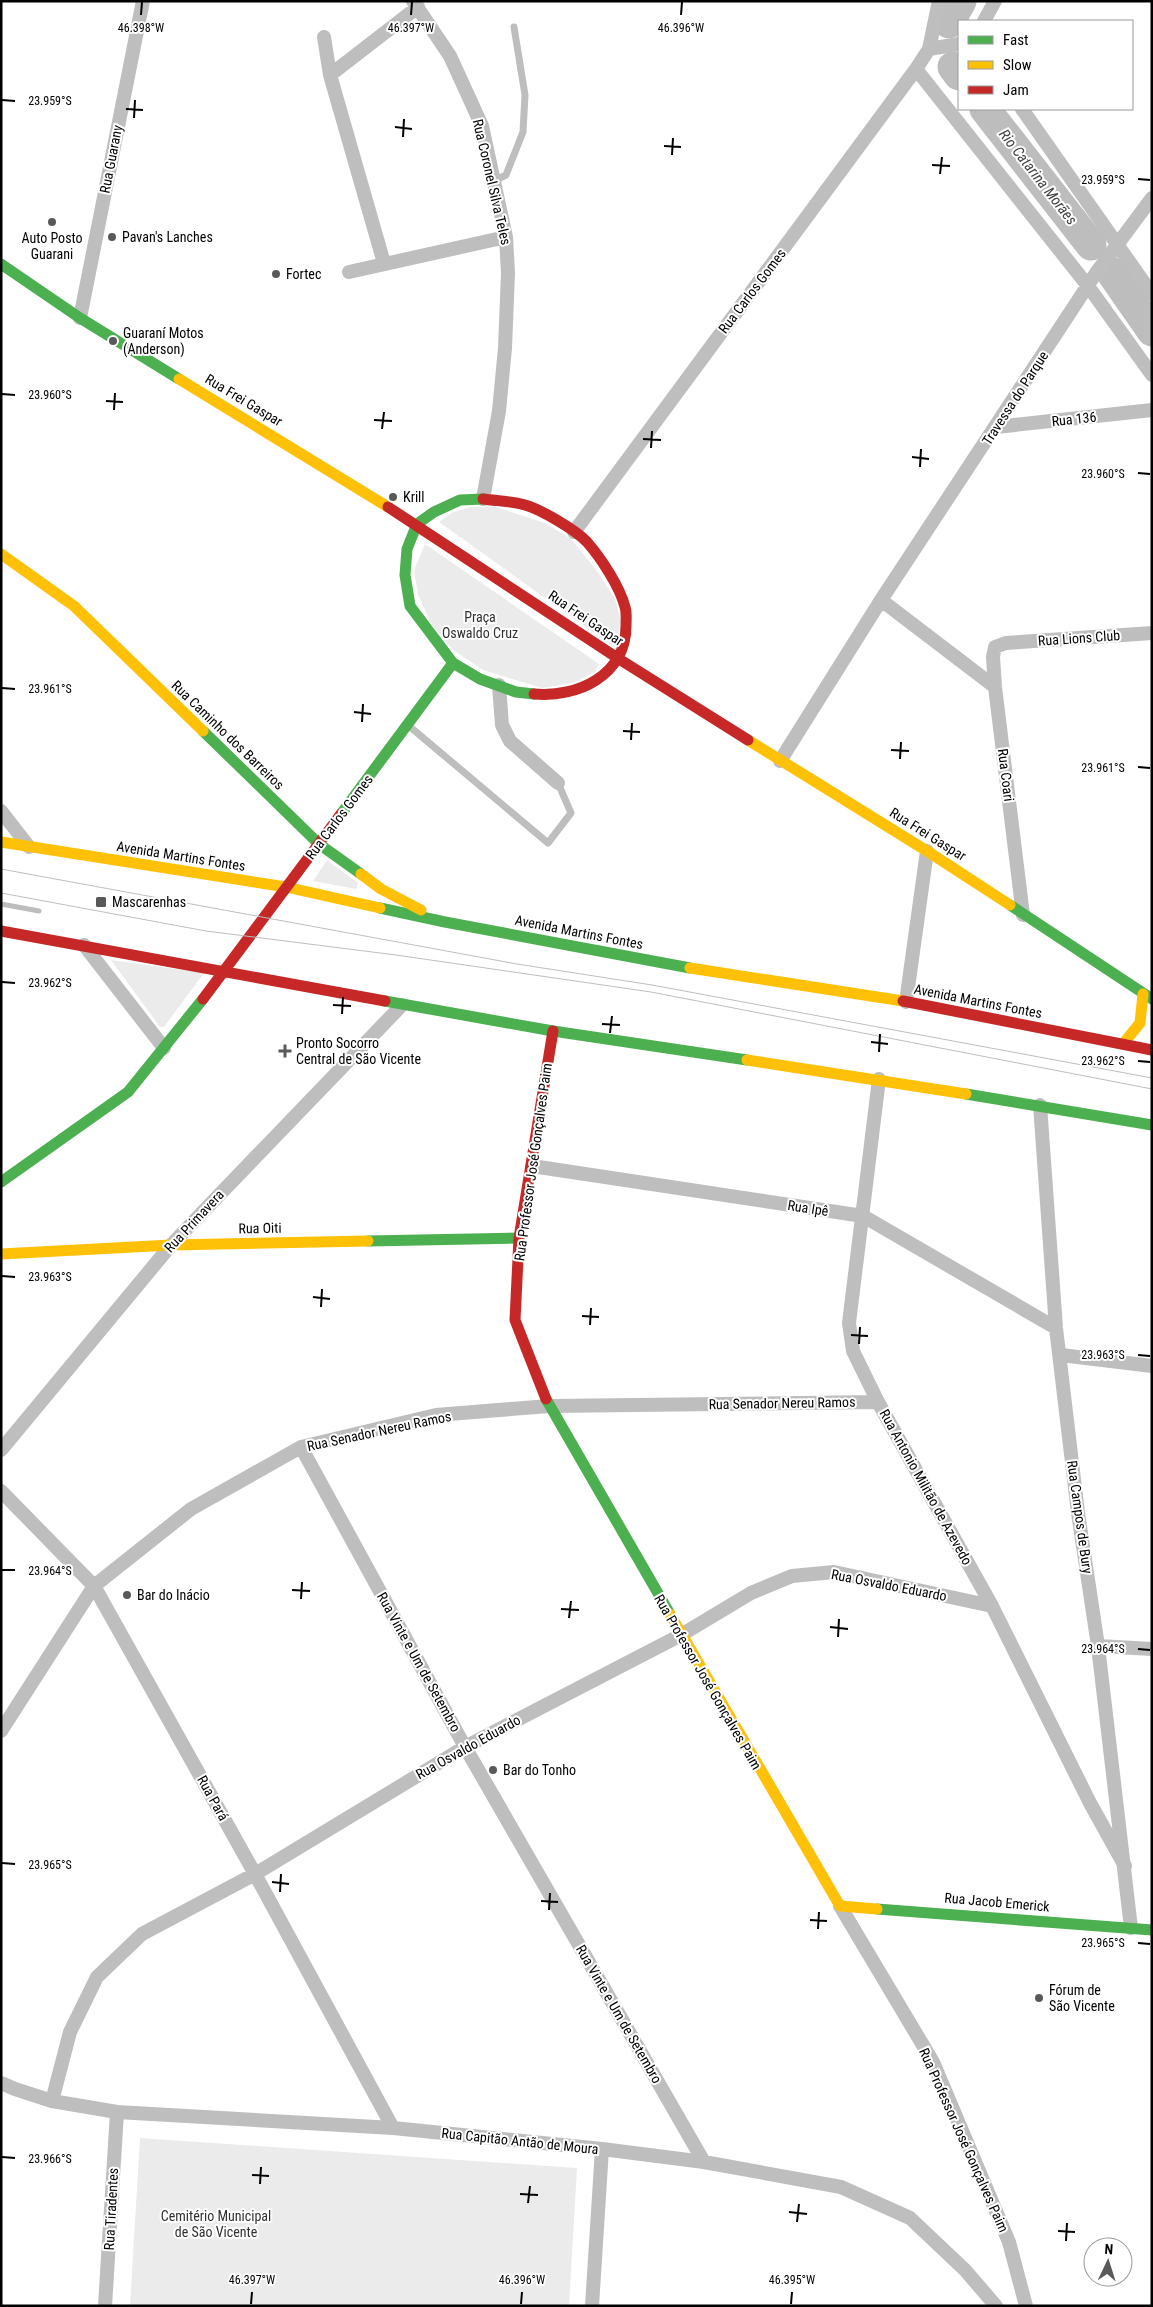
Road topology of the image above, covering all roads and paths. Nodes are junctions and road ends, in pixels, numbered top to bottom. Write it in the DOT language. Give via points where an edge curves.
graph roads {
  1 [pos="143,1"];
  2 [pos="939,1"];
  3 [pos="996,1"];
  4 [pos="416,4"];
  5 [pos="985,20"];
  6 [pos="514,27"];
  7 [pos="324,37"];
  8 [pos="952,45"];
  9 [pos="929,49"];
  10 [pos="916,69"];
  11 [pos="330,75"];
  12 [pos="1023,110"];
  13 [pos="494,181"];
  14 [pos="1152,198"];
  15 [pos="506,237"];
  16 [pos="1113,249"];
  17 [pos="384,263"];
  18 [pos="1,264"];
  19 [pos="349,272"];
  20 [pos="1088,286"];
  21 [pos="1152,294"];
  22 [pos="80,318"];
  23 [pos="1152,375"];
  24 [pos="1152,410"];
  25 [pos="996,427"];
  26 [pos="483,499"];
  27 [pos="417,524"];
  28 [pos="574,532"];
  29 [pos="1,554"];
  30 [pos="882,600"];
  31 [pos="1152,633"];
  32 [pos="1006,643"];
  33 [pos="619,659"];
  34 [pos="453,663"];
  35 [pos="499,685"];
  36 [pos="995,687"];
  37 [pos="407,725"];
  38 [pos="780,761"];
  39 [pos="558,783"];
  40 [pos="1,812"];
  41 [pos="1,842"];
  42 [pos="319,844"];
  43 [pos="28,847"];
  44 [pos="928,851"];
  45 [pos="286,888"];
  46 [pos="1024,915"];
  47 [pos="445,922"];
  48 [pos="1,931"];
  49 [pos="84,945"];
  50 [pos="225,971"];
  51 [pos="1147,997"];
  52 [pos="906,1002"];
  53 [pos="402,1005"];
  54 [pos="553,1031"];
  55 [pos="1123,1044"];
  56 [pos="164,1048"];
  57 [pos="1152,1050"];
  58 [pos="878,1079"];
  59 [pos="1040,1105"];
  60 [pos="1152,1125"];
  61 [pos="532,1166"];
  62 [pos="1,1182"];
  63 [pos="863,1216"];
  64 [pos="519,1238"];
  65 [pos="171,1245"];
  66 [pos="1,1254"];
  67 [pos="1056,1328"];
  68 [pos="1060,1355"];
  69 [pos="1152,1366"];
  70 [pos="878,1402"];
  71 [pos="549,1406"];
  72 [pos="301,1447"];
  73 [pos="1,1450"];
  74 [pos="1,1492"];
  75 [pos="94,1586"];
  76 [pos="992,1606"];
  77 [pos="681,1635"];
  78 [pos="1098,1646"];
  79 [pos="1152,1649"];
  80 [pos="1,1731"];
  81 [pos="465,1746"];
  82 [pos="1125,1866"];
  83 [pos="255,1874"];
  84 [pos="840,1906"];
  85 [pos="1132,1928"];
  86 [pos="1152,1930"];
  87 [pos="1,2083"];
  88 [pos="52,2101"];
  89 [pos="117,2112"];
  90 [pos="393,2128"];
  91 [pos="602,2149"];
  92 [pos="704,2162"];
  93 [pos="105,2306"];
  94 [pos="592,2306"];
  95 [pos="996,2306"];
  96 [pos="1026,2306"];
  1 -- 22 [label="street, Rua Guarany"];
  2 -- 9 [label="street"];
  3 -- 5 [label="street"];
  4 -- 11 [label="street"];
  4 -- 13 [label="street, Rua Coronel Silva Teles" via="450,56 482,126"];
  6 -- 13 [label="lane" via="525,95 523,132 506,175"];
  7 -- 11 [label="street"];
  8 -- 9 [label="street"];
  9 -- 10 [label="street, Rua Carlos Gomes"];
  10 -- 20 [label="street"];
  10 -- 28 [label="street, Rua Carlos Gomes"];
  11 -- 17 [label="street"];
  12 -- 16 [label="street"];
  13 -- 15 [label="street, Rua Coronel Silva Teles"];
  14 -- 16 [label="street, Travessa do Parque"];
  15 -- 17 [label="street"];
  15 -- 26 [label="street, Rua Coronel Silva Teles" via="505,348"];
  16 -- 20 [label="street, Travessa do Parque"];
  16 -- 21 [label="street"];
  17 -- 19 [label="street"];
  18 -- 22 [label="street, Rua Frei Gaspar"];
  20 -- 23 [label="street"];
  20 -- 25 [label="street, Travessa do Parque"];
  22 -- 27 [label="street, Rua Frei Gaspar"];
  24 -- 25 [label="street, Rua 136"];
  25 -- 30 [label="street, Travessa do Parque"];
  26 -- 27 [label="street" via="460,500"];
  26 -- 28 [label="street" via="526,505"];
  27 -- 33 [label="street, Rua Frei Gaspar"];
  27 -- 34 [label="street" via="407,548 405,575 410,606"];
  28 -- 33 [label="street" via="586,541 602,562 626,609 626,641"];
  29 -- 42 [label="street, Rua Caminho dos Barreiros" via="74,606"];
  30 -- 36 [label="street"];
  30 -- 38 [label="street, Travessa do Parque"];
  31 -- 32 [label="street, Rua Lions Club"];
  32 -- 36 [label="street, Rua Coari" via="995,647"];
  33 -- 35 [label="street" via="597,680 578,690 547,695 516,692"];
  33 -- 38 [label="street, Rua Frei Gaspar"];
  34 -- 35 [label="street" via="480,679"];
  34 -- 37 [label="street, Rua Carlos Gomes"];
  35 -- 39 [label="street" via="502,725 510,741"];
  36 -- 46 [label="street, Rua Coari"];
  37 -- 39 [label="lane" via="548,843 571,813"];
  37 -- 42 [label="street, Rua Carlos Gomes"];
  38 -- 44 [label="street, Rua Frei Gaspar"];
  40 -- 43 [label="street"];
  41 -- 43 [label="street, Avenida Martins Fontes"];
  42 -- 45 [label="street, Rua Carlos Gomes"];
  42 -- 47 [label="street, Rua Caminho dos Barreiros" via="381,889"];
  43 -- 45 [label="street, Avenida Martins Fontes"];
  44 -- 46 [label="street, Rua Frei Gaspar"];
  44 -- 52 [label="street"];
  45 -- 47 [label="street, Avenida Martins Fontes"];
  45 -- 50 [label="street, Rua Carlos Gomes"];
  46 -- 51 [label="street, Rua Frei Gaspar"];
  47 -- 52 [label="street, Avenida Martins Fontes" via="659,963"];
  48 -- 49 [label="street"];
  49 -- 50 [label="street"];
  49 -- 56 [label="street"];
  50 -- 53 [label="street"];
  50 -- 56 [label="street, Rua Carlos Gomes"];
  51 -- 55 [label="street" via="1140,1023"];
  52 -- 55 [label="street, Avenida Martins Fontes"];
  53 -- 54 [label="street"];
  53 -- 65 [label="street, Rua Primavera"];
  54 -- 58 [label="street"];
  54 -- 61 [label="street, Rua Professor José Gonçalves Paim"];
  55 -- 57 [label="street, Avenida Martins Fontes"];
  56 -- 62 [label="street, Rua Carlos Gomes" via="128,1092"];
  58 -- 59 [label="street"];
  58 -- 63 [label="street, Rua Antonio Militão de Azevedo"];
  59 -- 60 [label="street"];
  59 -- 67 [label="street, Rua Campos de Bury"];
  61 -- 63 [label="street, Rua Ipê"];
  61 -- 64 [label="street, Rua Professor José Gonçalves Paim"];
  63 -- 67 [label="street, Rua Ipê"];
  63 -- 70 [label="street, Rua Antonio Militão de Azevedo" via="849,1323 853,1351"];
  64 -- 65 [label="street, Rua Oiti"];
  64 -- 71 [label="street, Rua Professor José Gonçalves Paim" via="515,1322"];
  65 -- 66 [label="street, Rua Oiti"];
  65 -- 73 [label="street, Rua Primavera"];
  67 -- 68 [label="street, Rua Campos de Bury"];
  68 -- 69 [label="street"];
  68 -- 78 [label="street, Rua Campos de Bury" via="1078,1513"];
  70 -- 71 [label="street, Rua Senador Nereu Ramos"];
  70 -- 76 [label="street, Rua Antonio Militão de Azevedo"];
  71 -- 72 [label="street, Rua Senador Nereu Ramos" via="436,1415"];
  71 -- 77 [label="street, Rua Professor José Gonçalves Paim"];
  72 -- 75 [label="street, Rua Senador Nereu Ramos" via="191,1509"];
  72 -- 81 [label="street, Rua Vinte e Um de Setembro"];
  74 -- 75 [label="street, Rua Pará"];
  75 -- 80 [label="street, Rua Senador Nereu Ramos"];
  75 -- 83 [label="street, Rua Pará"];
  76 -- 77 [label="street, Rua Osvaldo Eduardo" via="834,1572 792,1576 751,1593"];
  76 -- 82 [label="street, Rua Antonio Militão de Azevedo"];
  77 -- 81 [label="street, Rua Osvaldo Eduardo"];
  77 -- 84 [label="street, Rua Professor José Gonçalves Paim"];
  78 -- 79 [label="street"];
  78 -- 82 [label="street, Rua Campos de Bury"];
  81 -- 83 [label="street, Rua Osvaldo Eduardo"];
  81 -- 92 [label="street, Rua Vinte e Um de Setembro"];
  82 -- 85 [label="street, Rua Campos de Bury"];
  83 -- 88 [label="street, Rua Osvaldo Eduardo" via="142,1934 97,1977 70,2032"];
  83 -- 90 [label="street, Rua Pará"];
  84 -- 85 [label="street, Rua Jacob Emerick"];
  84 -- 96 [label="street, Rua Professor José Gonçalves Paim" via="933,2062 1009,2242"];
  85 -- 86 [label="street, Rua Jacob Emerick"];
  87 -- 88 [label="street, Rua Capitão Antão de Moura"];
  88 -- 89 [label="street, Rua Capitão Antão de Moura"];
  89 -- 90 [label="street, Rua Capitão Antão de Moura"];
  89 -- 93 [label="street, Rua Tiradentes"];
  90 -- 91 [label="street, Rua Capitão Antão de Moura"];
  91 -- 92 [label="street, Rua Capitão Antão de Moura"];
  91 -- 94 [label="street"];
  92 -- 95 [label="street, Rua Capitão Antão de Moura" via="841,2187 910,2218 965,2270"];
}
